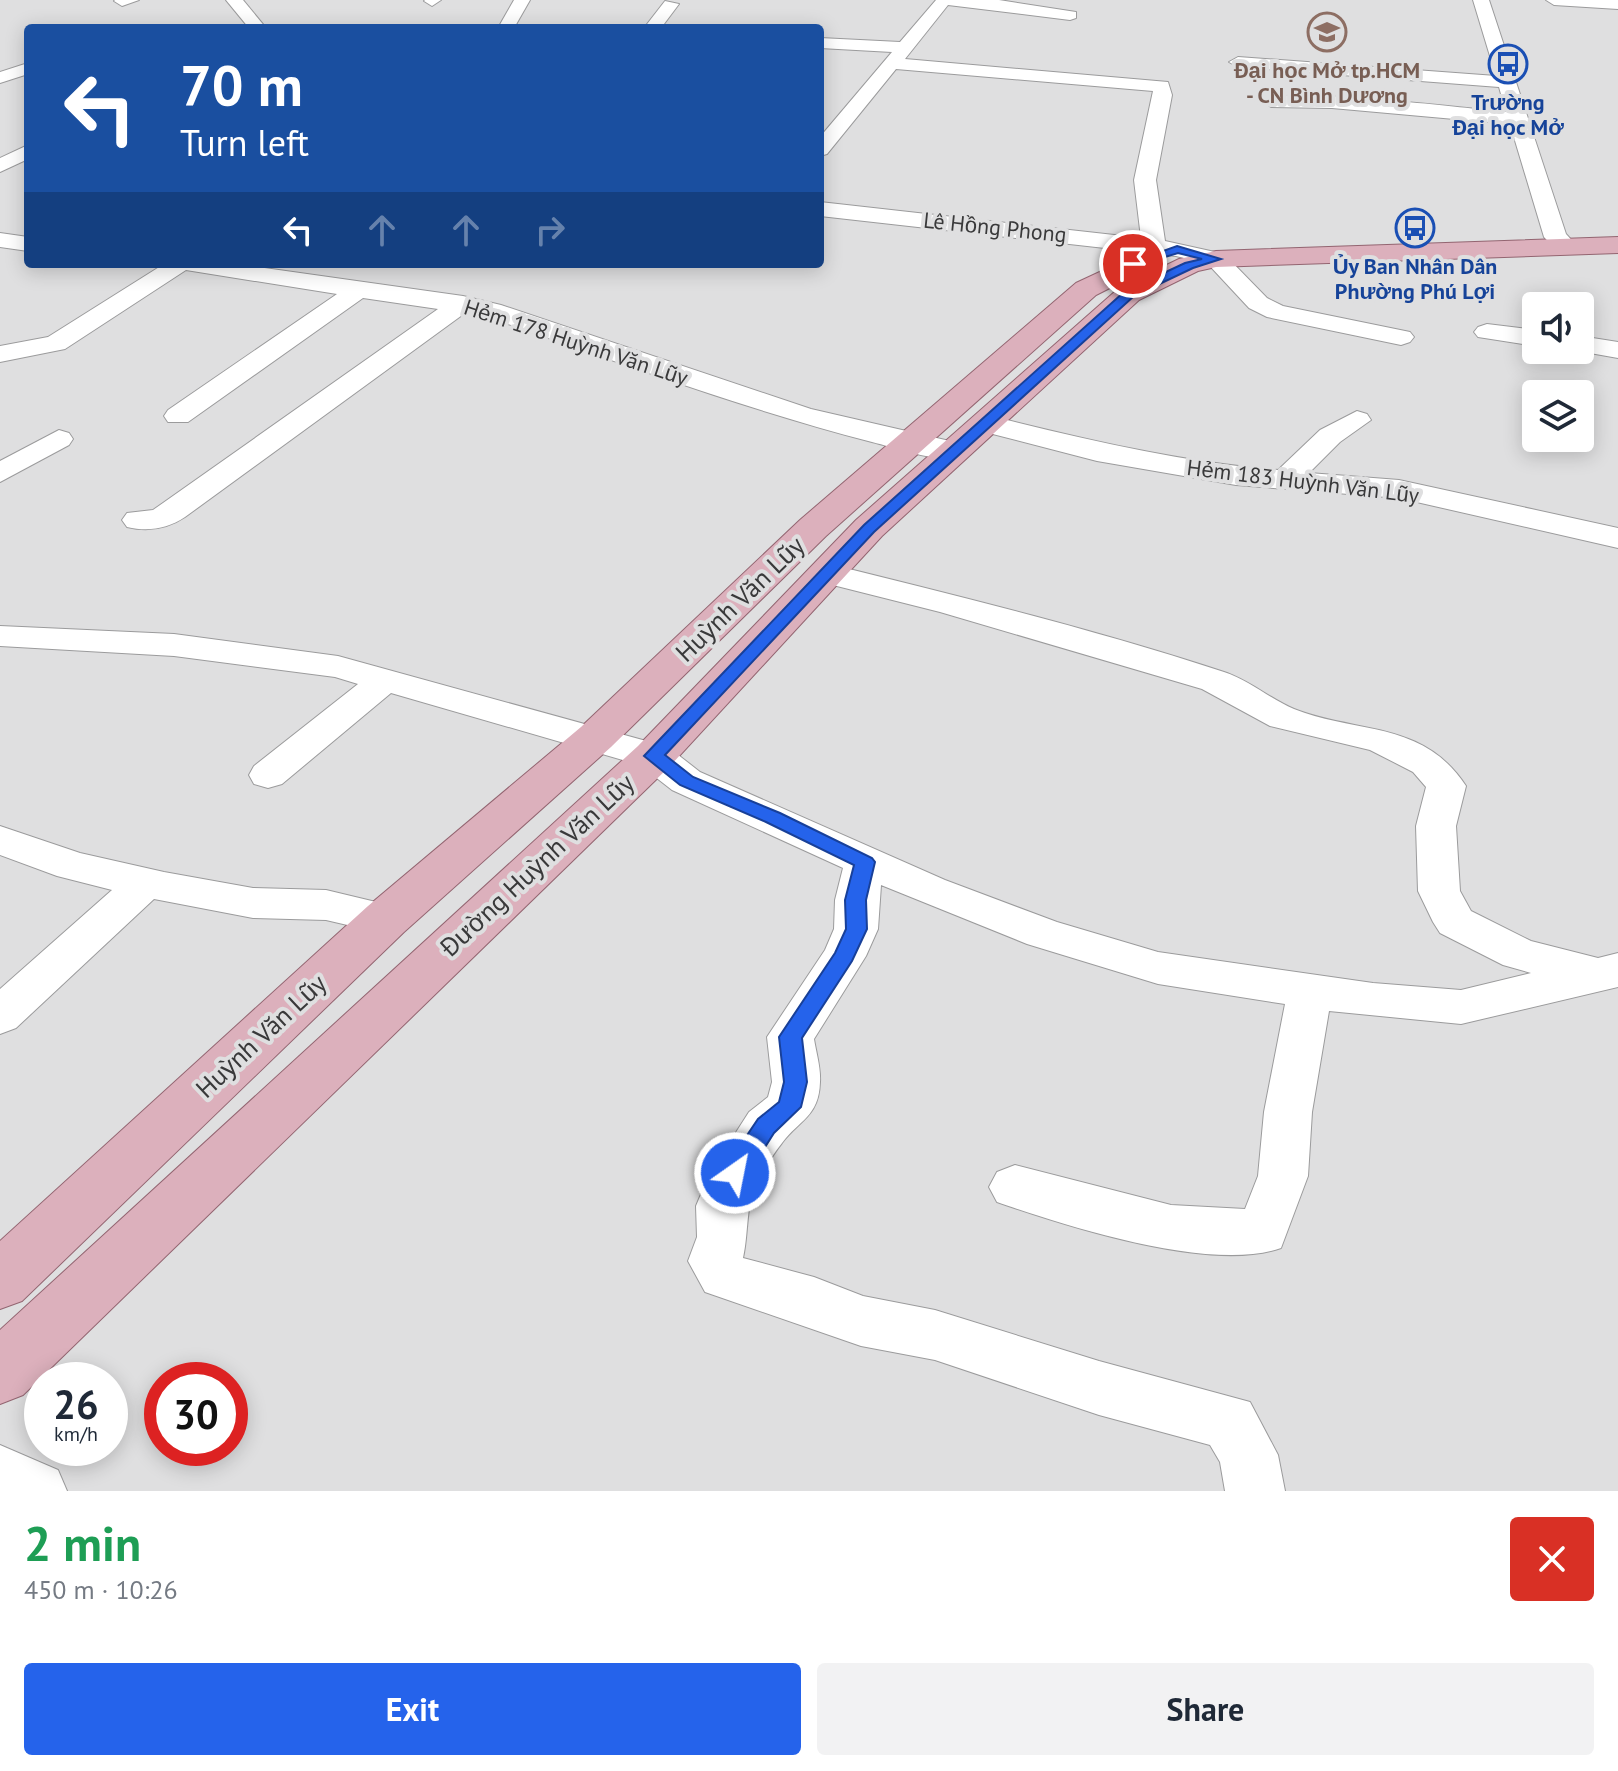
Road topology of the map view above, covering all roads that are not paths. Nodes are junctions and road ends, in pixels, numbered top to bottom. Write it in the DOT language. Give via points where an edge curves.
graph roads {
  1 [pos="131,0"];
  2 [pos="234,0"];
  3 [pos="522,0"];
  4 [pos="538,0"];
  5 [pos="944,0"];
  6 [pos="1481,0"];
  7 [pos="1554,0"];
  8 [pos="122,1"];
  9 [pos="671,4"];
  10 [pos="1618,4"];
  11 [pos="1070,15"];
  12 [pos="255,24"];
  13 [pos="508,24"];
  14 [pos="525,24"];
  15 [pos="655,24"];
  16 [pos="824,44"];
  17 [pos="896,55"];
  18 [pos="1238,62"];
  19 [pos="24,69"];
  20 [pos="0,78"];
  21 [pos="1505,82"];
  22 [pos="1271,101"];
  23 [pos="1399,127"];
  24 [pos="1519,127"];
  25 [pos="824,145"];
  26 [pos="24,153"];
  27 [pos="0,166"];
  28 [pos="824,210"];
  29 [pos="824,217"];
  30 [pos="1618,236"];
  31 [pos="0,240"];
  32 [pos="1560,242"];
  33 [pos="24,243"];
  34 [pos="1618,245"];
  35 [pos="1177,255"];
  36 [pos="174,268"];
  37 [pos="238,268"];
  38 [pos="357,291"];
  39 [pos="463,303"];
  40 [pos="1487,332"];
  41 [pos="1522,336"];
  42 [pos="1401,337"];
  43 [pos="1594,346"];
  44 [pos="1618,350"];
  45 [pos="0,354"];
  46 [pos="178,416"];
  47 [pos="1357,420"];
  48 [pos="972,438"];
  49 [pos="59,439"];
  50 [pos="910,443"];
  51 [pos="0,473"];
  52 [pos="1284,481"];
  53 [pos="138,520"];
  54 [pos="1618,538"];
  55 [pos="825,573"];
  56 [pos="0,636"];
  57 [pos="385,680"];
  58 [pos="596,737"];
  59 [pos="654,756"];
  60 [pos="268,775"];
  61 [pos="0,840"];
  62 [pos="865,862"];
  63 [pos="146,883"];
  64 [pos="386,919"];
  65 [pos="1608,972"];
  66 [pos="1310,991"];
  67 [pos="0,1016"];
  68 [pos="1015,1187"];
  69 [pos="0,1281"];
  70 [pos="0,1373"];
  71 [pos="0,1474"];
  72 [pos="37,1491"];
  73 [pos="1255,1491"];
  1 -- 8 [label="street"];
  2 -- 12 [label="street"];
  3 -- 13 [label="street"];
  4 -- 14 [label="street"];
  5 -- 11 [label="street"];
  5 -- 17 [label="street"];
  6 -- 21 [label="street"];
  7 -- 10 [label="street"];
  9 -- 15 [label="street"];
  16 -- 17 [label="street"];
  17 -- 25 [label="street"];
  17 -- 35 [label="street" via="1161,86 1145,180"];
  18 -- 21 [label="street"];
  19 -- 20 [label="street"];
  21 -- 24 [label="street"];
  22 -- 24 [label="street" via="1332,102"];
  23 -- 24 [label="street"];
  24 -- 32 [label="street"];
  26 -- 27 [label="street"];
  28 -- 35 [label="street, Lê Hồng Phong"];
  29 -- 35 [label="street, Lê Hồng Phong"];
  30 -- 32 [label="main road"];
  31 -- 33 [label="street"];
  32 -- 34 [label="main road"];
  32 -- 35 [label="main road, Đường Huỳnh Văn Lũy"];
  35 -- 42 [label="street" via="1276,312"];
  35 -- 48 [label="main road, Đường Huỳnh Văn Lũy"];
  35 -- 50 [label="main road, Huỳnh Văn Lũy" via="1086,289"];
  36 -- 45 [label="street" via="56,343"];
  37 -- 38 [label="street, Hẻm 178 Huỳnh Văn Lũy"];
  38 -- 39 [label="street, Hẻm 178 Huỳnh Văn Lũy"];
  38 -- 46 [label="street"];
  39 -- 50 [label="street, Hẻm 178 Huỳnh Văn Lũy" via="801,415"];
  39 -- 53 [label="street" via="174,510 160,519"];
  40 -- 41 [label="street"];
  43 -- 44 [label="street"];
  47 -- 52 [label="street" via="1330,436"];
  48 -- 50 [label="street, Hẻm 178 Huỳnh Văn Lũy"];
  48 -- 52 [label="street, Hẻm 183 Huỳnh Văn Lũy"];
  48 -- 55 [label="main road, Đường Huỳnh Văn Lũy"];
  49 -- 51 [label="street"];
  50 -- 58 [label="main road, Huỳnh Văn Lũy" via="813,528"];
  52 -- 54 [label="street, Hẻm 183 Huỳnh Văn Lũy" via="1399,489"];
  55 -- 59 [label="main road, Đường Huỳnh Văn Lũy"];
  55 -- 65 [label="street" via="1215,681 1283,718 1382,741 1427,763 1446,786 1436,826 1439,891 1455,922 1519,954"];
  56 -- 57 [label="street" via="174,645 338,667"];
  57 -- 58 [label="street"];
  57 -- 60 [label="street"];
  58 -- 59 [label="street"];
  58 -- 64 [label="main road, Huỳnh Văn Lũy"];
  59 -- 62 [label="street" via="686,781"];
  59 -- 70 [label="main road, Đường Huỳnh Văn Lũy"];
  61 -- 63 [label="street" via="72,866"];
  62 -- 66 [label="street" via="1042,933 1158,968"];
  62 -- 73 [label="street" via="856,929 790,1037 796,1082 790,1107 766,1126 735,1173 722,1206 723,1237 715,1261 724,1275 755,1288 1229,1422 1248,1455"];
  63 -- 64 [label="street" via="253,903 326,905"];
  63 -- 67 [label="street"];
  64 -- 69 [label="main road, Huỳnh Văn Lũy"];
  65 -- 66 [label="street" via="1461,1007"];
  66 -- 68 [label="street" via="1288,1112 1283,1176 1262,1232 1171,1228"];
  71 -- 72 [label="street"];
}
